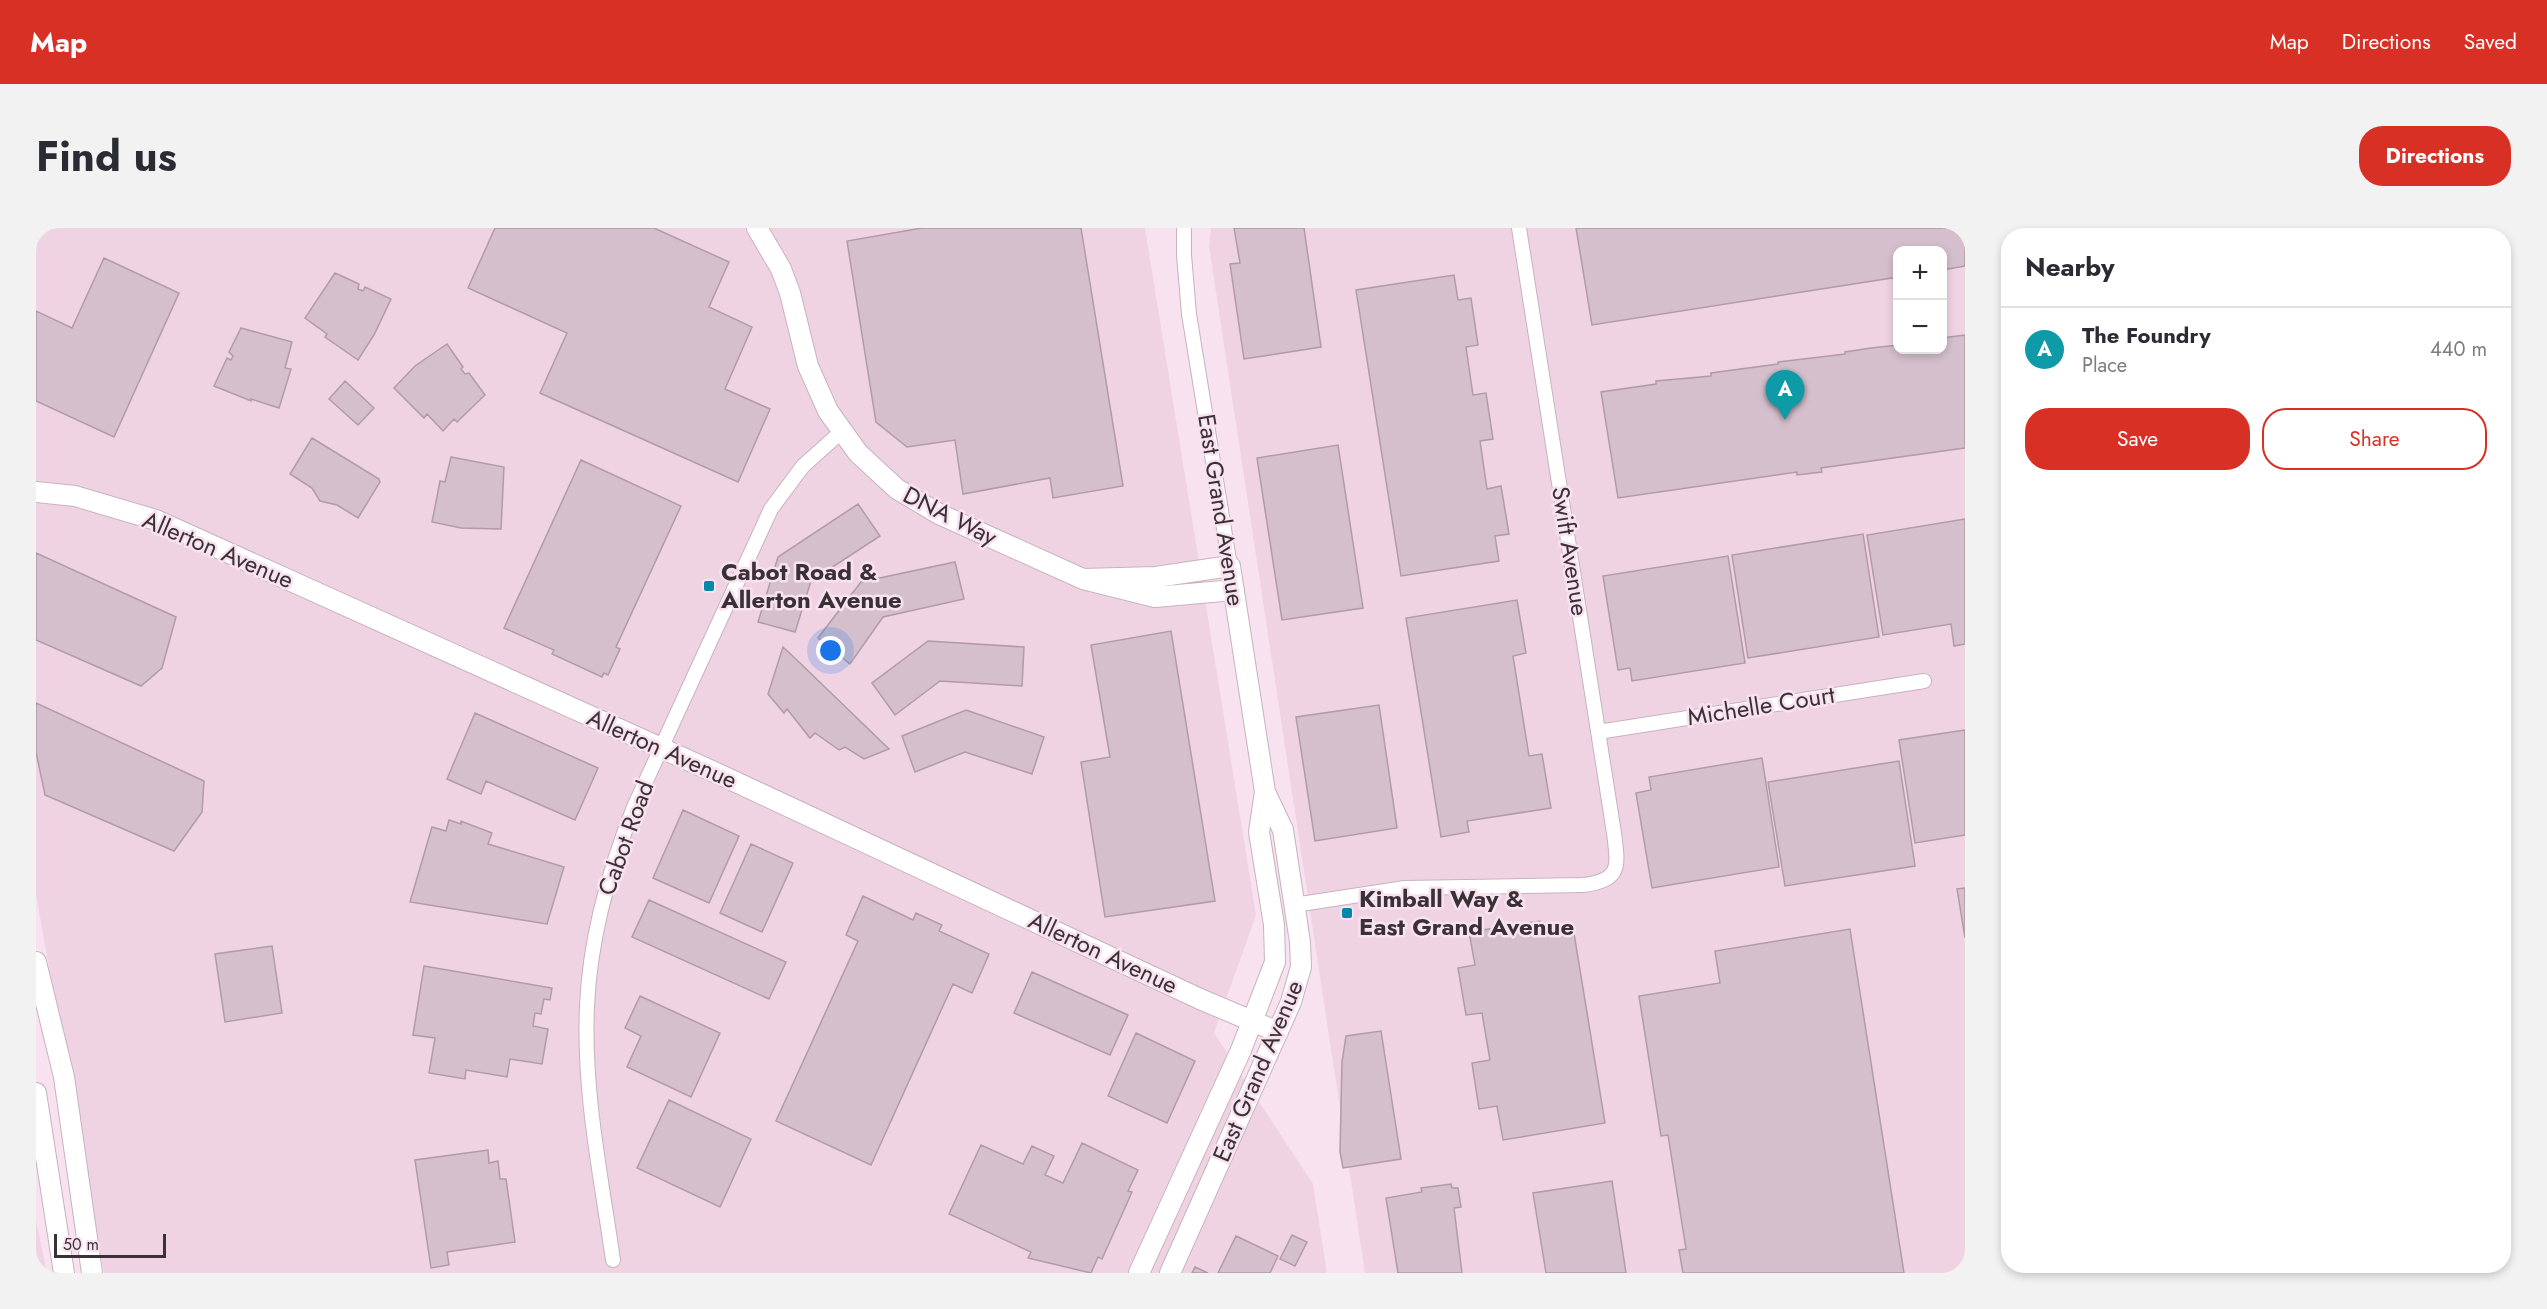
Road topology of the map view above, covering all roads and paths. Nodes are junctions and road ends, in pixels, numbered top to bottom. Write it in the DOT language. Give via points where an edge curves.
graph roads {
  1 [pos="757,228"];
  2 [pos="1184,228"];
  3 [pos="1519,228"];
  4 [pos="841,432"];
  5 [pos="36,492"];
  6 [pos="1230,566"];
  7 [pos="1083,579"];
  8 [pos="1234,590"];
  9 [pos="1924,681"];
  10 [pos="1598,732"];
  11 [pos="660,749"];
  12 [pos="1265,792"];
  13 [pos="1294,905"];
  14 [pos="36,962"];
  15 [pos="41,1006"];
  16 [pos="1252,1021"];
  17 [pos="1278,1032"];
  18 [pos="36,1093"];
  19 [pos="613,1260"];
  20 [pos="64,1273"];
  21 [pos="92,1273"];
  22 [pos="1139,1273"];
  23 [pos="1170,1273"];
  1 -- 4 [label="main road, DNA Way" via="790,293 816,390"];
  2 -- 6 [label="street, East Grand Avenue" via="1189,314"];
  3 -- 10 [label="street, Swift Avenue"];
  4 -- 7 [label="main road, DNA Way" via="876,472 917,503"];
  4 -- 11 [label="street, Cabot Road" via="803,466 771,509"];
  5 -- 11 [label="main road, Allerton Avenue" via="75,496 156,520"];
  6 -- 7 [label="main road, DNA Way" via="1156,577"];
  6 -- 8 [label="main road, East Grand Avenue"];
  7 -- 8 [label="main road, DNA Way" via="1155,597"];
  8 -- 12 [label="main road, East Grand Avenue"];
  9 -- 10 [label="street, Michelle Court"];
  10 -- 13 [label="street, Swift Avenue" via="1616,848 1617,867 1607,880 1583,885 1403,888"];
  11 -- 16 [label="main road, Allerton Avenue"];
  11 -- 19 [label="street, Cabot Road" via="611,869 594,936 590,970 586,1041 589,1086"];
  12 -- 13 [label="main road, East Grand Avenue" via="1283,830"];
  12 -- 16 [label="main road, East Grand Avenue" via="1259,832 1276,951 1272,974"];
  13 -- 17 [label="main road, East Grand Avenue" via="1301,967"];
  14 -- 15 [label="main road"];
  15 -- 21 [label="main road" via="65,1087"];
  16 -- 17 [label="main road, Allerton Avenue"];
  16 -- 22 [label="main road, East Grand Avenue"];
  17 -- 23 [label="main road, East Grand Avenue"];
  18 -- 20 [label="main road"];
}
